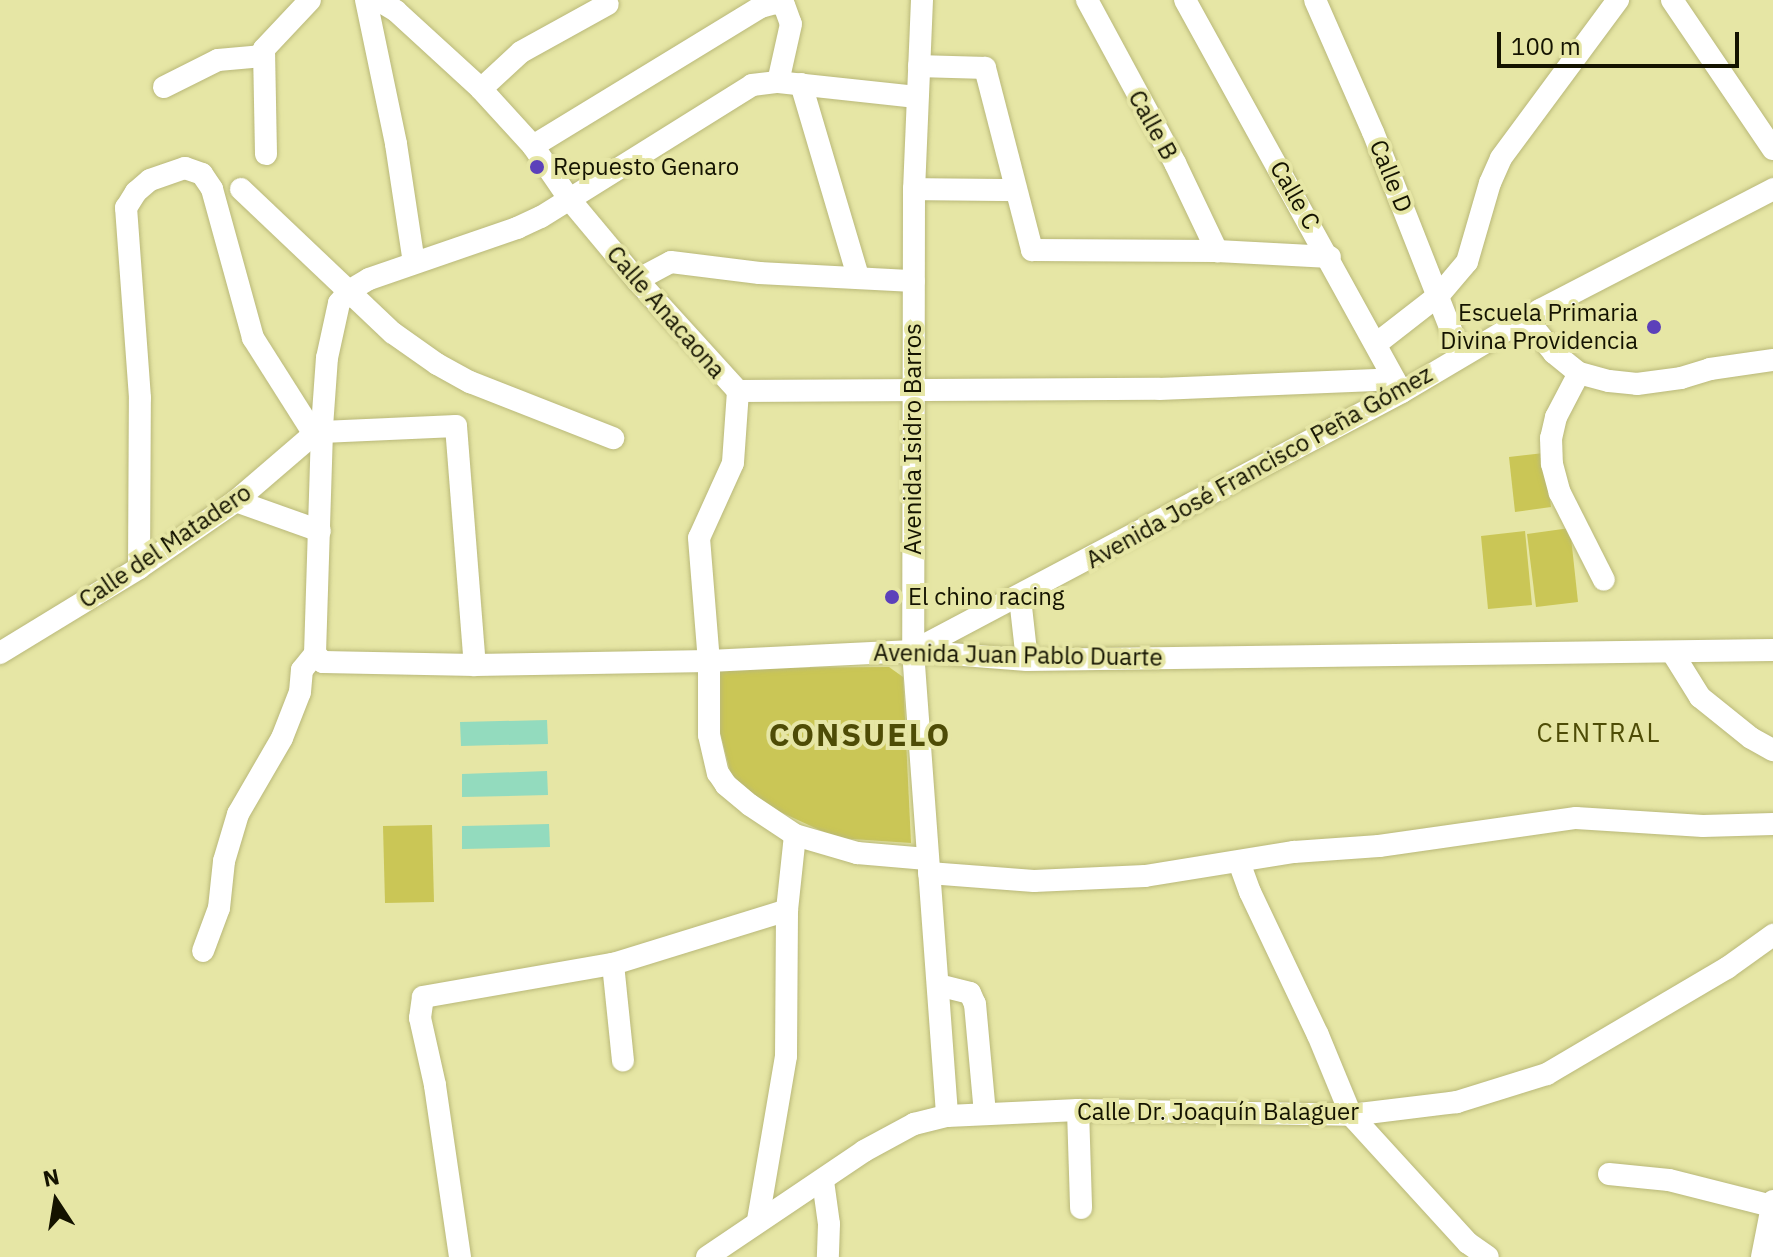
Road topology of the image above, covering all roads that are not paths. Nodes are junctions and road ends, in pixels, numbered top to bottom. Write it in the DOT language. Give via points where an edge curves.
graph roads {
  1 [pos="310,0"];
  2 [pos="366,0"];
  3 [pos="378,0"];
  4 [pos="922,0"];
  5 [pos="1087,0"];
  6 [pos="1185,0"];
  7 [pos="1315,0"];
  8 [pos="1618,0"];
  9 [pos="1672,0"];
  10 [pos="608,4"];
  11 [pos="263,56"];
  12 [pos="919,66"];
  13 [pos="778,82"];
  14 [pos="801,84"];
  15 [pos="164,87"];
  16 [pos="481,89"];
  17 [pos="917,97"];
  18 [pos="533,146"];
  19 [pos="1773,149"];
  20 [pos="266,154"];
  21 [pos="241,189"];
  22 [pos="914,189"];
  23 [pos="1773,189"];
  24 [pos="1016,190"];
  25 [pos="570,200"];
  26 [pos="1217,251"];
  27 [pos="1330,257"];
  28 [pos="414,263"];
  29 [pos="858,277"];
  30 [pos="637,280"];
  31 [pos="914,281"];
  32 [pos="349,291"];
  33 [pos="1439,295"];
  34 [pos="1526,318"];
  35 [pos="1376,344"];
  36 [pos="1461,355"];
  37 [pos="1773,360"];
  38 [pos="1579,373"];
  39 [pos="1398,386"];
  40 [pos="913,389"];
  41 [pos="738,391"];
  42 [pos="319,431"];
  43 [pos="613,438"];
  44 [pos="236,501"];
  45 [pos="320,531"];
  46 [pos="139,568"];
  47 [pos="1604,580"];
  48 [pos="1020,598"];
  49 [pos="1773,650"];
  50 [pos="913,651"];
  51 [pos="1672,652"];
  52 [pos="0,653"];
  53 [pos="315,654"];
  54 [pos="1027,660"];
  55 [pos="709,661"];
  56 [pos="475,665"];
  57 [pos="1773,750"];
  58 [pos="1773,824"];
  59 [pos="795,835"];
  60 [pos="1239,862"];
  61 [pos="928,866"];
  62 [pos="787,910"];
  63 [pos="1773,935"];
  64 [pos="203,951"];
  65 [pos="613,964"];
  66 [pos="938,985"];
  67 [pos="623,1060"];
  68 [pos="1078,1110"];
  69 [pos="985,1114"];
  70 [pos="1351,1115"];
  71 [pos="947,1116"];
  72 [pos="1609,1174"];
  73 [pos="823,1181"];
  74 [pos="1772,1203"];
  75 [pos="1081,1208"];
  76 [pos="758,1220"];
  77 [pos="1462,1250"];
  78 [pos="460,1257"];
  79 [pos="707,1257"];
  80 [pos="828,1257"];
  81 [pos="1488,1257"];
  82 [pos="1762,1257"];
  1 -- 11 [label="street" via="267,43"];
  2 -- 28 [label="street"];
  3 -- 16 [label="street, Calle Anacaona"];
  4 -- 12 [label="street, Avenida Isidro Barros"];
  5 -- 26 [label="street, Calle B"];
  6 -- 27 [label="street, Calle C"];
  7 -- 33 [label="street, Calle D"];
  8 -- 33 [label="street" via="1506,149 1490,183 1467,262"];
  9 -- 19 [label="street"];
  10 -- 16 [label="street" via="521,52"];
  11 -- 15 [label="street" via="218,60"];
  11 -- 20 [label="street"];
  12 -- 17 [label="street, Avenida Isidro Barros"];
  12 -- 24 [label="street" via="985,68"];
  13 -- 14 [label="street"];
  13 -- 18 [label="street" via="791,24 784,5 775,3"];
  13 -- 25 [label="street" via="746,88"];
  14 -- 17 [label="street"];
  14 -- 29 [label="street"];
  16 -- 18 [label="street, Calle Anacaona"];
  17 -- 22 [label="street, Avenida Isidro Barros"];
  18 -- 25 [label="street, Calle Anacaona"];
  21 -- 32 [label="street"];
  22 -- 24 [label="street"];
  22 -- 31 [label="street, Avenida Isidro Barros"];
  23 -- 34 [label="street, Avenida José Francisco Peña Gómez"];
  24 -- 26 [label="street" via="1032,250"];
  25 -- 28 [label="street" via="517,228"];
  25 -- 30 [label="street, Calle Anacaona"];
  26 -- 27 [label="street"];
  27 -- 35 [label="street, Calle C"];
  28 -- 32 [label="street"];
  29 -- 30 [label="street" via="671,262"];
  29 -- 31 [label="street"];
  30 -- 41 [label="street, Calle Anacaona"];
  31 -- 40 [label="street, Avenida Isidro Barros"];
  32 -- 42 [label="street" via="334,316"];
  32 -- 43 [label="street" via="393,333 437,364"];
  33 -- 35 [label="street"];
  33 -- 36 [label="street, Calle D"];
  34 -- 36 [label="street, Avenida José Francisco Peña Gómez"];
  34 -- 38 [label="street" via="1554,353"];
  35 -- 39 [label="street, Calle C"];
  36 -- 39 [label="street, Avenida José Francisco Peña Gómez"];
  37 -- 38 [label="street" via="1637,384"];
  38 -- 47 [label="street" via="1556,417 1552,464 1560,493"];
  39 -- 40 [label="street, Calle Anacaona"];
  39 -- 48 [label="street, Avenida José Francisco Peña Gómez"];
  40 -- 41 [label="street, Calle Anacaona"];
  40 -- 50 [label="street, Avenida Isidro Barros"];
  41 -- 55 [label="street" via="733,463 699,538"];
  42 -- 44 [label="street, Calle del Matadero"];
  42 -- 45 [label="street"];
  42 -- 46 [label="street" via="253,338 212,189 202,174 185,168 150,180 126,208 140,398"];
  42 -- 56 [label="street" via="456,426"];
  44 -- 45 [label="street"];
  44 -- 46 [label="street, Calle del Matadero"];
  45 -- 53 [label="street"];
  46 -- 52 [label="street, Calle del Matadero"];
  48 -- 50 [label="street, Avenida José Francisco Peña Gómez"];
  48 -- 54 [label="street"];
  49 -- 51 [label="street, Avenida Juan Pablo Duarte"];
  50 -- 54 [label="street, Avenida Juan Pablo Duarte"];
  50 -- 55 [label="street, Avenida Juan Pablo Duarte"];
  50 -- 61 [label="street, Avenida Isidro Barros"];
  51 -- 54 [label="street, Avenida Juan Pablo Duarte"];
  51 -- 57 [label="street" via="1700,697"];
  53 -- 56 [label="street, Avenida Juan Pablo Duarte" via="323,662"];
  53 -- 64 [label="street" via="302,670 300,692 282,738 238,814 224,861 219,908"];
  55 -- 56 [label="street, Avenida Juan Pablo Duarte"];
  55 -- 59 [label="street" via="709,735 721,779"];
  58 -- 60 [label="street" via="1703,826 1576,818"];
  59 -- 61 [label="street"];
  59 -- 62 [label="street"];
  60 -- 61 [label="street" via="1145,876 1043,881"];
  60 -- 70 [label="street"];
  61 -- 66 [label="street, Avenida Isidro Barros"];
  62 -- 65 [label="street"];
  62 -- 76 [label="street" via="786,1056"];
  63 -- 70 [label="street, Calle Dr. Joaquín Balaguer" via="1727,968 1547,1074 1457,1102"];
  65 -- 67 [label="street"];
  65 -- 78 [label="street" via="423,997 420,1018"];
  66 -- 69 [label="street" via="970,993 975,1004"];
  66 -- 71 [label="street, Avenida Isidro Barros"];
  68 -- 69 [label="street, Calle Dr. Joaquín Balaguer"];
  68 -- 70 [label="street, Calle Dr. Joaquín Balaguer"];
  68 -- 75 [label="street"];
  69 -- 71 [label="street, Calle Dr. Joaquín Balaguer"];
  70 -- 77 [label="street"];
  71 -- 73 [label="street, Calle Dr. Joaquín Balaguer" via="914,1124"];
  72 -- 74 [label="street" via="1669,1180"];
  73 -- 76 [label="street, Calle Dr. Joaquín Balaguer"];
  73 -- 80 [label="street"];
  74 -- 82 [label="street"];
  76 -- 79 [label="street, Calle Dr. Joaquín Balaguer"];
  77 -- 81 [label="street"];
}
